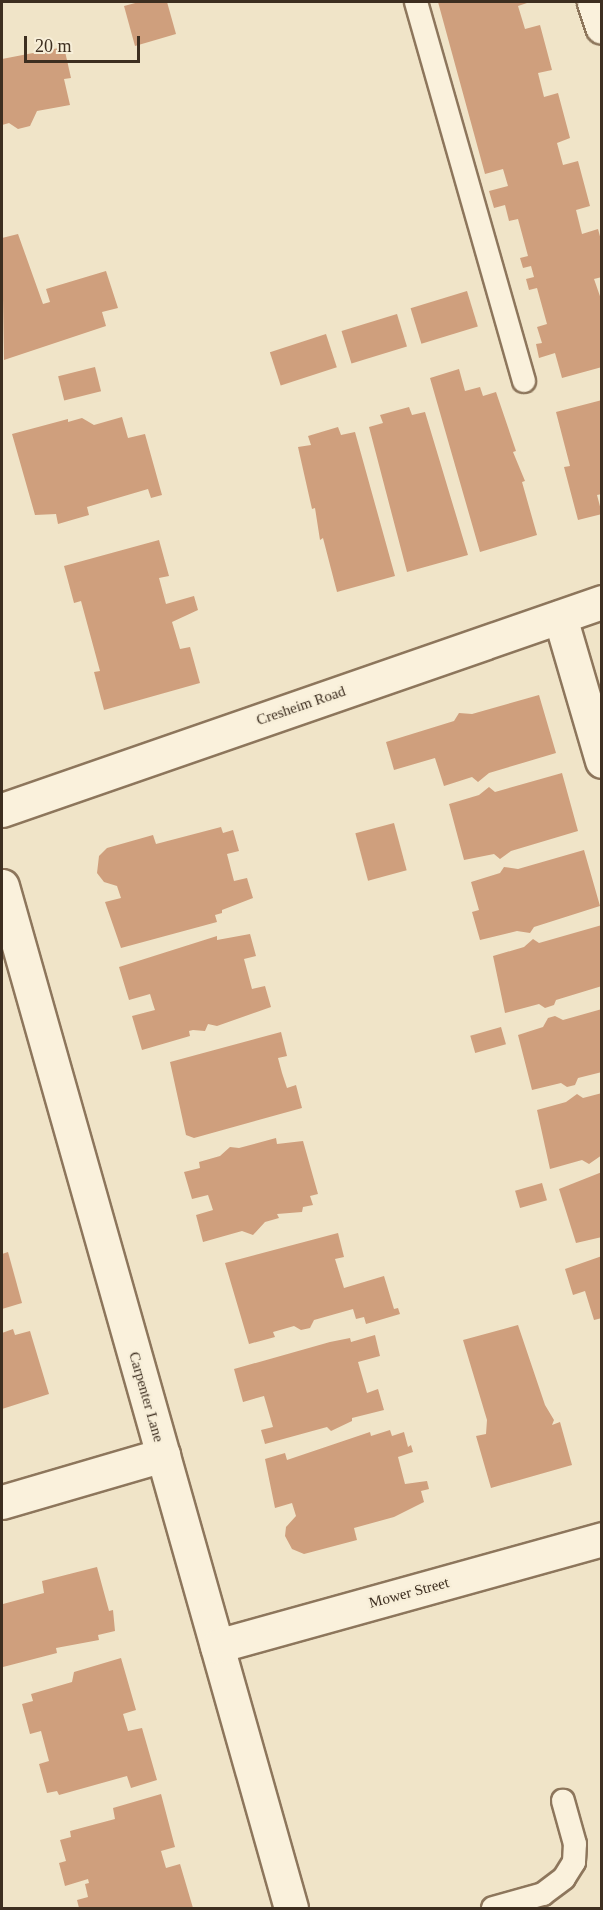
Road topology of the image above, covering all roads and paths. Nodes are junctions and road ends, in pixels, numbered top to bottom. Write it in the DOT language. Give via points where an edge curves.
graph roads {
  1 [pos="416,2"];
  2 [pos="594,2"];
  3 [pos="602,27"];
  4 [pos="524,381"];
  5 [pos="602,602"];
  6 [pos="560,616"];
  7 [pos="602,761"];
  8 [pos="2,810"];
  9 [pos="2,886"];
  10 [pos="163,1455"];
  11 [pos="2,1502"];
  12 [pos="602,1539"];
  13 [pos="217,1646"];
  14 [pos="563,1801"];
  15 [pos="291,1908"];
  16 [pos="493,1908"];
  1 -- 4 [label="lane"];
  2 -- 3 [label="street"];
  5 -- 6 [label="street, Cresheim Road"];
  6 -- 7 [label="street"];
  6 -- 8 [label="street, Cresheim Road"];
  9 -- 10 [label="street, Carpenter Lane"];
  10 -- 11 [label="street"];
  10 -- 13 [label="street, Carpenter Lane"];
  12 -- 13 [label="street, Mower Street"];
  13 -- 15 [label="street, Carpenter Lane"];
  14 -- 16 [label="lane" via="575,1844 574,1862 564,1878 543,1894"];
}
